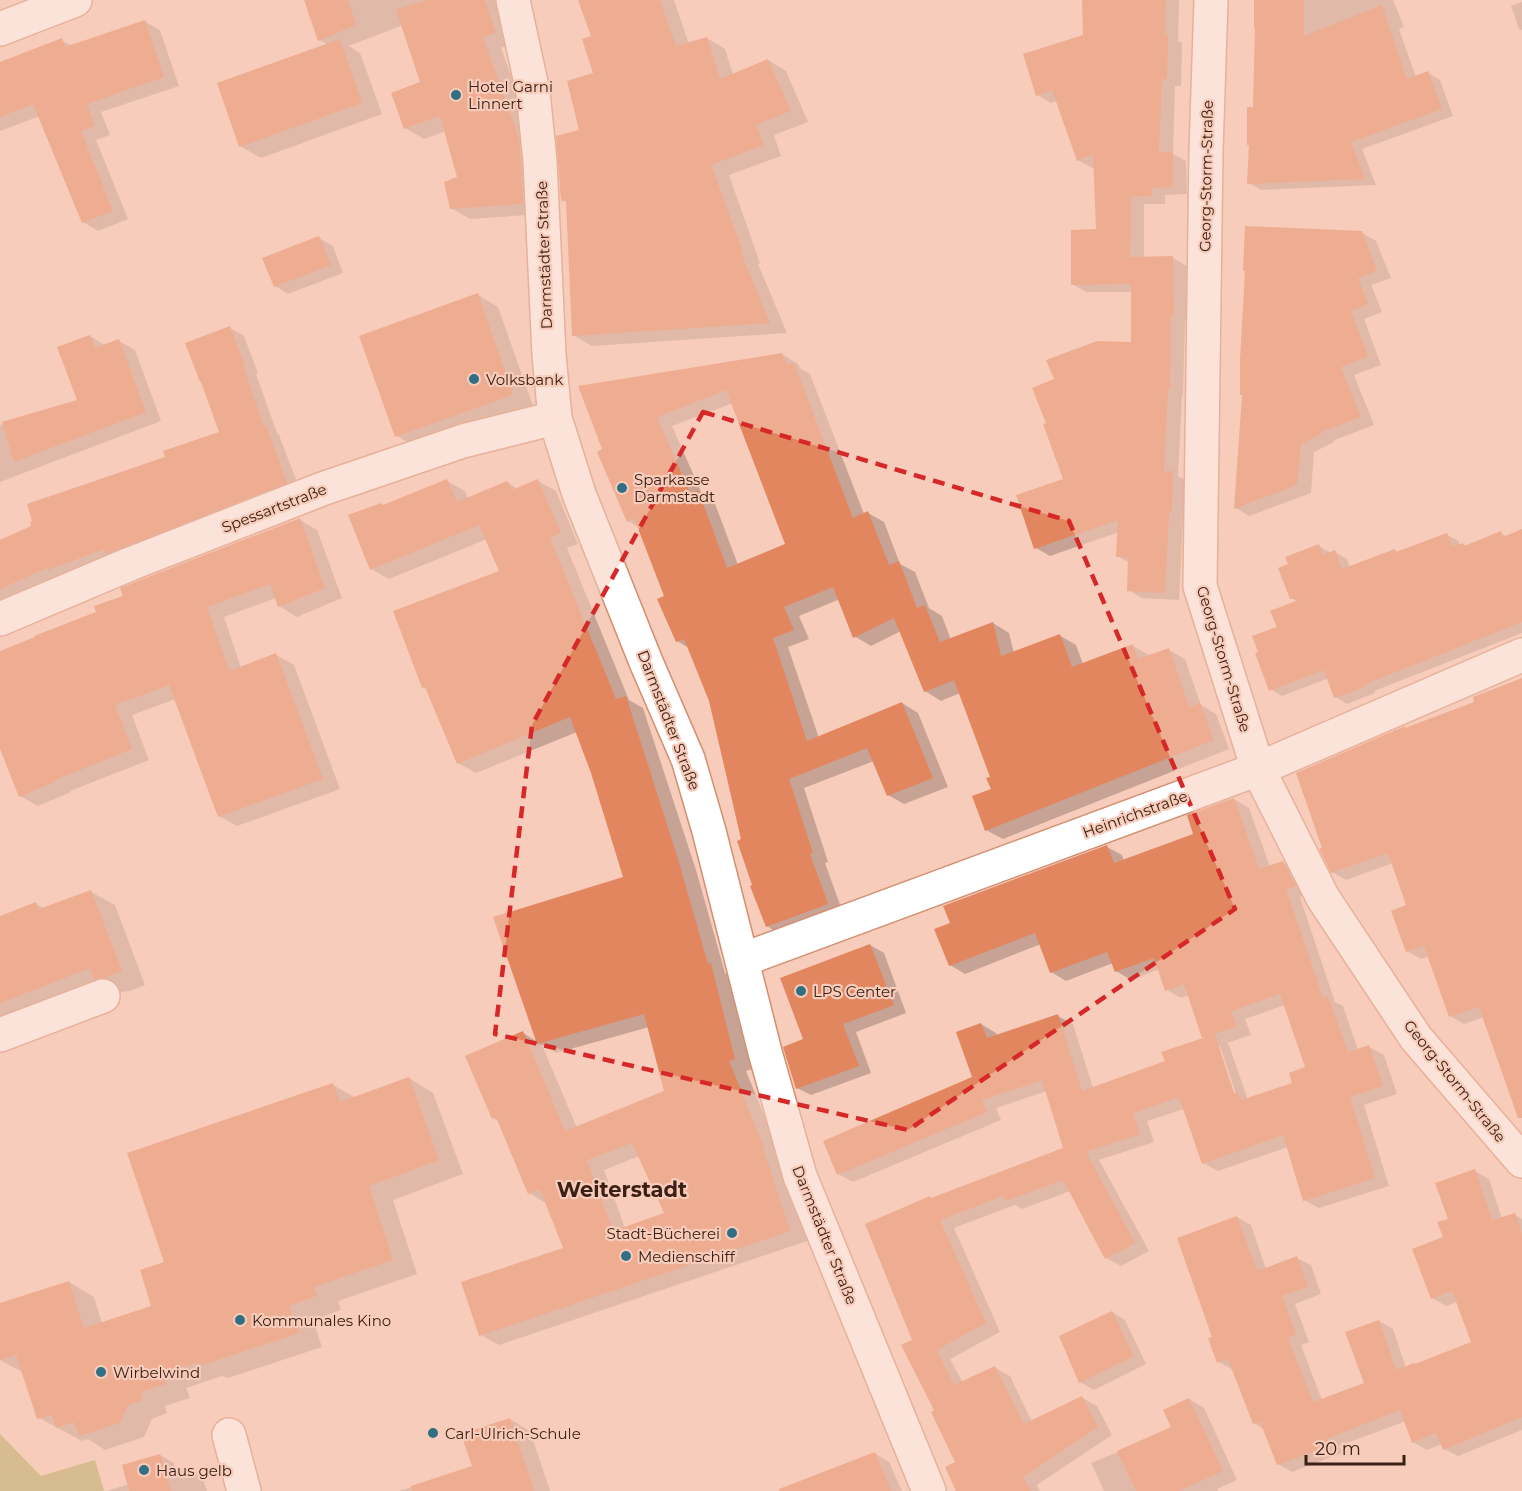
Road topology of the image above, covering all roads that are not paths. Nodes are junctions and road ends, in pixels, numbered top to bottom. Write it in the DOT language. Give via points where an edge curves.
graph roads {
  1 [pos="75,0"];
  2 [pos="513,0"];
  3 [pos="1211,0"];
  4 [pos="0,29"];
  5 [pos="555,418"];
  6 [pos="0,619"];
  7 [pos="1522,655"];
  8 [pos="1258,769"];
  9 [pos="742,960"];
  10 [pos="103,996"];
  11 [pos="0,1035"];
  12 [pos="1522,1161"];
  13 [pos="229,1435"];
  14 [pos="244,1491"];
  15 [pos="929,1491"];
  1 -- 4 [label="street"];
  2 -- 5 [label="street, Darmstädter Straße" via="533,92 540,161"];
  3 -- 8 [label="street, Georg-Storm-Straße" via="1200,586"];
  5 -- 6 [label="street, Spessartstraße" via="463,441 322,489"];
  5 -- 9 [label="street, Darmstädter Straße" via="579,494 688,759"];
  7 -- 8 [label="street, Heinrichstraße"];
  8 -- 9 [label="street, Heinrichstraße"];
  8 -- 12 [label="street, Georg-Storm-Straße" via="1323,898 1416,1038"];
  9 -- 15 [label="street, Darmstädter Straße" via="800,1176"];
  10 -- 11 [label="street"];
  13 -- 14 [label="street"];
}
